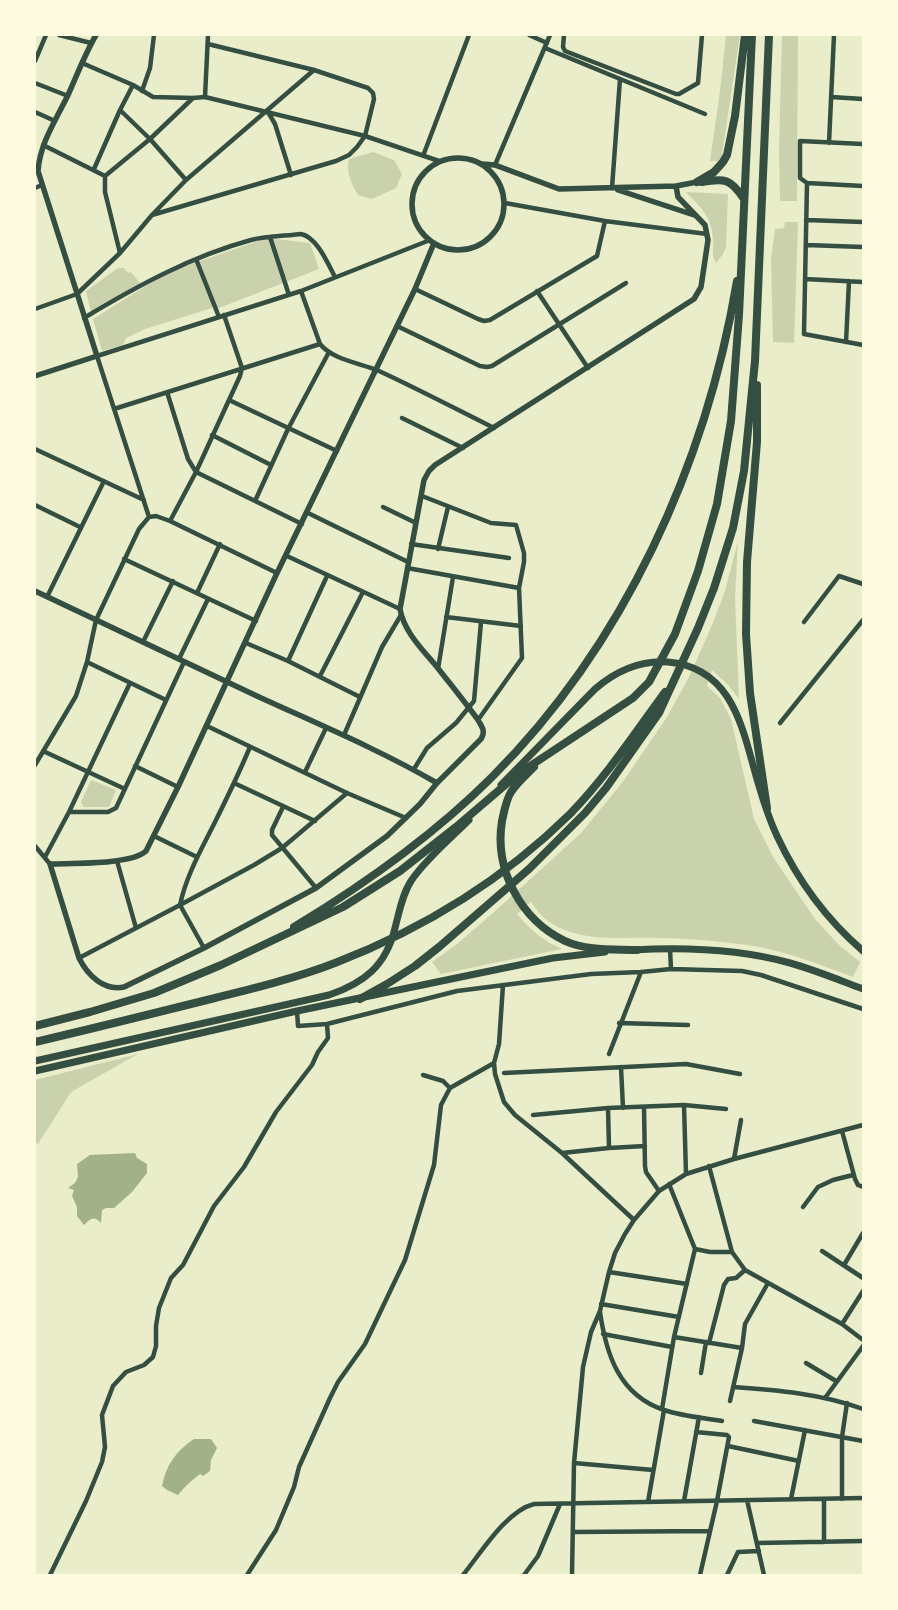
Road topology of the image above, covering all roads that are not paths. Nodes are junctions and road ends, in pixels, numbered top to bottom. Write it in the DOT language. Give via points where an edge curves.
graph roads {
  1 [pos="46,35"];
  2 [pos="59,35"];
  3 [pos="96,35"];
  4 [pos="154,35"];
  5 [pos="208,35"];
  6 [pos="469,35"];
  7 [pos="529,35"];
  8 [pos="550,35"];
  9 [pos="564,35"];
  10 [pos="702,35"];
  11 [pos="745,35"];
  12 [pos="752,35"];
  13 [pos="769,35"];
  14 [pos="834,35"];
  15 [pos="91,44"];
  16 [pos="208,44"];
  17 [pos="546,45"];
  18 [pos="35,61"];
  19 [pos="82,63"];
  20 [pos="314,70"];
  21 [pos="620,79"];
  22 [pos="35,83"];
  23 [pos="133,85"];
  24 [pos="142,90"];
  25 [pos="68,96"];
  26 [pos="205,97"];
  27 [pos="831,97"];
  28 [pos="193,98"];
  29 [pos="863,99"];
  30 [pos="120,110"];
  31 [pos="35,112"];
  32 [pos="268,112"];
  33 [pos="705,114"];
  34 [pos="55,121"];
  35 [pos="365,136"];
  36 [pos="150,139"];
  37 [pos="829,143"];
  38 [pos="863,144"];
  39 [pos="43,145"];
  40 [pos="423,156"];
  41 [pos="35,162"];
  42 [pos="439,162"];
  43 [pos="482,164"];
  44 [pos="495,165"];
  45 [pos="94,169"];
  46 [pos="38,171"];
  47 [pos="292,175"];
  48 [pos="105,176"];
  49 [pos="186,180"];
  50 [pos="697,182"];
  51 [pos="807,184"];
  52 [pos="42,185"];
  53 [pos="676,186"];
  54 [pos="863,186"];
  55 [pos="35,188"];
  56 [pos="612,188"];
  57 [pos="744,199"];
  58 [pos="505,204"];
  59 [pos="152,215"];
  60 [pos="696,216"];
  61 [pos="806,220"];
  62 [pos="605,221"];
  63 [pos="863,222"];
  64 [pos="707,234"];
  65 [pos="270,237"];
  66 [pos="432,242"];
  67 [pos="806,244"];
  68 [pos="742,247"];
  69 [pos="863,247"];
  70 [pos="120,253"];
  71 [pos="196,259"];
  72 [pos="335,278"];
  73 [pos="805,279"];
  74 [pos="850,281"];
  75 [pos="863,282"];
  76 [pos="626,284"];
  77 [pos="415,289"];
  78 [pos="301,291"];
  79 [pos="537,291"];
  80 [pos="77,294"];
  81 [pos="289,295"];
  82 [pos="35,309"];
  83 [pos="222,316"];
  84 [pos="84,318"];
  85 [pos="397,326"];
  86 [pos="560,326"];
  87 [pos="846,342"];
  88 [pos="320,344"];
  89 [pos="863,345"];
  90 [pos="329,352"];
  91 [pos="97,356"];
  92 [pos="755,361"];
  93 [pos="242,368"];
  94 [pos="588,368"];
  95 [pos="376,370"];
  96 [pos="35,376"];
  97 [pos="167,392"];
  98 [pos="229,400"];
  99 [pos="114,409"];
  100 [pos="402,418"];
  101 [pos="494,428"];
  102 [pos="288,429"];
  103 [pos="212,435"];
  104 [pos="463,448"];
  105 [pos="35,450"];
  106 [pos="337,451"];
  107 [pos="271,465"];
  108 [pos="196,472"];
  109 [pos="104,481"];
  110 [pos="422,496"];
  111 [pos="144,500"];
  112 [pos="255,501"];
  113 [pos="35,506"];
  114 [pos="448,506"];
  115 [pos="383,507"];
  116 [pos="308,513"];
  117 [pos="149,517"];
  118 [pos="170,521"];
  119 [pos="302,524"];
  120 [pos="416,524"];
  121 [pos="80,527"];
  122 [pos="220,544"];
  123 [pos="411,544"];
  124 [pos="438,549"];
  125 [pos="287,556"];
  126 [pos="509,558"];
  127 [pos="124,559"];
  128 [pos="408,565"];
  129 [pos="277,573"];
  130 [pos="328,576"];
  131 [pos="452,577"];
  132 [pos="173,581"];
  133 [pos="863,584"];
  134 [pos="519,588"];
  135 [pos="35,591"];
  136 [pos="363,592"];
  137 [pos="197,593"];
  138 [pos="47,597"];
  139 [pos="208,598"];
  140 [pos="400,612"];
  141 [pos="446,617"];
  142 [pos="96,620"];
  143 [pos="863,620"];
  144 [pos="256,621"];
  145 [pos="482,622"];
  146 [pos="804,622"];
  147 [pos="521,626"];
  148 [pos="143,642"];
  149 [pos="246,643"];
  150 [pos="182,661"];
  151 [pos="288,661"];
  152 [pos="86,662"];
  153 [pos="438,669"];
  154 [pos="320,676"];
  155 [pos="675,678"];
  156 [pos="227,682"];
  157 [pos="130,683"];
  158 [pos="360,698"];
  159 [pos="166,700"];
  160 [pos="469,708"];
  161 [pos="478,720"];
  162 [pos="780,723"];
  163 [pos="207,726"];
  164 [pos="326,728"];
  165 [pos="344,735"];
  166 [pos="250,747"];
  167 [pos="557,748"];
  168 [pos="43,751"];
  169 [pos="521,764"];
  170 [pos="35,765"];
  171 [pos="135,766"];
  172 [pos="414,769"];
  173 [pos="88,772"];
  174 [pos="305,772"];
  175 [pos="518,774"];
  176 [pos="234,783"];
  177 [pos="437,783"];
  178 [pos="178,787"];
  179 [pos="125,789"];
  180 [pos="511,792"];
  181 [pos="347,793"];
  182 [pos="490,797"];
  183 [pos="283,807"];
  184 [pos="767,808"];
  185 [pos="69,812"];
  186 [pos="406,818"];
  187 [pos="315,821"];
  188 [pos="154,836"];
  189 [pos="35,846"];
  190 [pos="282,848"];
  191 [pos="45,857"];
  192 [pos="197,857"];
  193 [pos="117,861"];
  194 [pos="50,864"];
  195 [pos="316,888"];
  196 [pos="180,906"];
  197 [pos="136,928"];
  198 [pos="204,948"];
  199 [pos="670,949"];
  200 [pos="636,950"];
  201 [pos="252,951"];
  202 [pos="863,951"];
  203 [pos="79,958"];
  204 [pos="671,969"];
  205 [pos="640,972"];
  206 [pos="503,985"];
  207 [pos="863,989"];
  208 [pos="360,999"];
  209 [pos="863,1009"];
  210 [pos="296,1011"];
  211 [pos="620,1023"];
  212 [pos="327,1024"];
  213 [pos="688,1025"];
  214 [pos="35,1026"];
  215 [pos="35,1042"];
  216 [pos="608,1054"];
  217 [pos="35,1061"];
  218 [pos="494,1063"];
  219 [pos="621,1067"];
  220 [pos="35,1071"];
  221 [pos="504,1073"];
  222 [pos="740,1074"];
  223 [pos="423,1075"];
  224 [pos="450,1088"];
  225 [pos="684,1105"];
  226 [pos="644,1107"];
  227 [pos="608,1108"];
  228 [pos="623,1108"];
  229 [pos="726,1110"];
  230 [pos="533,1115"];
  231 [pos="741,1120"];
  232 [pos="863,1125"];
  233 [pos="842,1131"];
  234 [pos="645,1146"];
  235 [pos="609,1148"];
  236 [pos="562,1153"];
  237 [pos="734,1159"];
  238 [pos="710,1166"];
  239 [pos="686,1174"];
  240 [pos="853,1175"];
  241 [pos="669,1184"];
  242 [pos="863,1187"];
  243 [pos="659,1191"];
  244 [pos="803,1207"];
  245 [pos="634,1220"];
  246 [pos="863,1233"];
  247 [pos="695,1249"];
  248 [pos="822,1251"];
  249 [pos="732,1252"];
  250 [pos="844,1265"];
  251 [pos="745,1270"];
  252 [pos="608,1272"];
  253 [pos="863,1278"];
  254 [pos="768,1283"];
  255 [pos="687,1284"];
  256 [pos="863,1291"];
  257 [pos="601,1304"];
  258 [pos="600,1311"];
  259 [pos="679,1317"];
  260 [pos="842,1324"];
  261 [pos="603,1334"];
  262 [pos="674,1336"];
  263 [pos="863,1340"];
  264 [pos="707,1342"];
  265 [pos="863,1346"];
  266 [pos="672,1347"];
  267 [pos="742,1348"];
  268 [pos="806,1363"];
  269 [pos="701,1373"];
  270 [pos="836,1381"];
  271 [pos="733,1387"];
  272 [pos="825,1398"];
  273 [pos="730,1401"];
  274 [pos="846,1403"];
  275 [pos="863,1409"];
  276 [pos="663,1410"];
  277 [pos="699,1417"];
  278 [pos="722,1421"];
  279 [pos="754,1421"];
  280 [pos="805,1430"];
  281 [pos="696,1432"];
  282 [pos="842,1437"];
  283 [pos="863,1440"];
  284 [pos="728,1446"];
  285 [pos="799,1462"];
  286 [pos="574,1464"];
  287 [pos="653,1470"];
  288 [pos="842,1498"];
  289 [pos="863,1498"];
  290 [pos="791,1499"];
  291 [pos="824,1499"];
  292 [pos="747,1500"];
  293 [pos="684,1501"];
  294 [pos="718,1501"];
  295 [pos="648,1502"];
  296 [pos="573,1503"];
  297 [pos="560,1504"];
  298 [pos="710,1530"];
  299 [pos="573,1532"];
  300 [pos="863,1541"];
  301 [pos="824,1542"];
  302 [pos="757,1543"];
  303 [pos="759,1551"];
  304 [pos="50,1575"];
  305 [pos="247,1575"];
  306 [pos="463,1575"];
  307 [pos="524,1575"];
  308 [pos="572,1575"];
  309 [pos="700,1575"];
  310 [pos="727,1575"];
  311 [pos="764,1575"];
  1 -- 18 [label="street"];
  2 -- 15 [label="street"];
  3 -- 15 [label="street"];
  4 -- 24 [label="street" via="150,68"];
  5 -- 16 [label="street"];
  6 -- 40 [label="street"];
  7 -- 17 [label="street"];
  8 -- 17 [label="street"];
  9 -- 10 [label="street" via="565,51 679,94 700,80"];
  11 -- 50 [label="highway" via="730,148 714,172"];
  12 -- 57 [label="highway"];
  13 -- 92 [label="highway"];
  14 -- 27 [label="street"];
  15 -- 19 [label="street"];
  16 -- 20 [label="street"];
  16 -- 26 [label="street"];
  17 -- 21 [label="street"];
  17 -- 44 [label="street"];
  19 -- 23 [label="street"];
  19 -- 25 [label="street"];
  20 -- 32 [label="street"];
  20 -- 35 [label="street" via="368,88 373,93"];
  21 -- 33 [label="street"];
  21 -- 56 [label="street"];
  22 -- 25 [label="street"];
  23 -- 24 [label="street"];
  23 -- 30 [label="street"];
  24 -- 28 [label="street" via="157,97"];
  25 -- 34 [label="street"];
  26 -- 28 [label="street"];
  26 -- 32 [label="street"];
  27 -- 29 [label="street"];
  27 -- 37 [label="street"];
  28 -- 36 [label="street"];
  30 -- 36 [label="street"];
  30 -- 45 [label="street"];
  31 -- 34 [label="street"];
  32 -- 35 [label="street"];
  32 -- 47 [label="street"];
  32 -- 49 [label="street"];
  34 -- 39 [label="street"];
  35 -- 40 [label="street"];
  35 -- 47 [label="street" via="349,155"];
  36 -- 48 [label="street"];
  36 -- 49 [label="street"];
  37 -- 38 [label="street"];
  37 -- 51 [label="street" via="800,141 800,178"];
  39 -- 45 [label="street"];
  39 -- 46 [label="street"];
  40 -- 42 [label="street"];
  41 -- 46 [label="street"];
  42 -- 43 [label="street" via="461,157"];
  42 -- 66 [label="street" via="420,176 412,198 419,229"];
  43 -- 44 [label="street"];
  43 -- 58 [label="street" via="501,185"];
  44 -- 56 [label="street" via="559,189"];
  45 -- 48 [label="street"];
  46 -- 52 [label="street"];
  47 -- 59 [label="street"];
  48 -- 70 [label="street" via="105,192"];
  49 -- 59 [label="street"];
  50 -- 53 [label="street"];
  50 -- 57 [label="highway" via="728,181"];
  51 -- 54 [label="street"];
  51 -- 61 [label="street"];
  52 -- 55 [label="street"];
  52 -- 80 [label="street"];
  53 -- 56 [label="street"];
  53 -- 60 [label="street" via="678,197"];
  56 -- 60 [label="street"];
  57 -- 68 [label="highway"];
  58 -- 62 [label="street"];
  58 -- 66 [label="street" via="496,231 481,244 462,250"];
  59 -- 70 [label="street"];
  60 -- 64 [label="street" via="705,225"];
  61 -- 63 [label="street"];
  61 -- 67 [label="street"];
  62 -- 64 [label="street"];
  62 -- 79 [label="street" via="597,256"];
  64 -- 94 [label="street" via="701,288 694,299"];
  65 -- 71 [label="street"];
  65 -- 72 [label="street" via="308,236 324,255"];
  65 -- 81 [label="street"];
  66 -- 72 [label="street"];
  66 -- 77 [label="street"];
  67 -- 69 [label="street"];
  67 -- 73 [label="street"];
  68 -- 167 [label="highway" via="731,421 715,513 687,604 656,671 642,690"];
  68 -- 201 [label="highway" via="716,379 686,473 646,562 596,648 524,743 467,801 368,880"];
  70 -- 80 [label="street"];
  71 -- 83 [label="street"];
  71 -- 84 [label="street" via="146,281"];
  72 -- 78 [label="street"];
  73 -- 74 [label="street"];
  73 -- 87 [label="street" via="804,334"];
  74 -- 75 [label="street"];
  74 -- 87 [label="street"];
  76 -- 86 [label="street"];
  77 -- 79 [label="street" via="484,321"];
  77 -- 85 [label="street"];
  78 -- 81 [label="street"];
  78 -- 88 [label="street"];
  79 -- 86 [label="street"];
  80 -- 82 [label="street"];
  80 -- 84 [label="street"];
  81 -- 83 [label="street"];
  83 -- 91 [label="street"];
  83 -- 93 [label="street"];
  84 -- 91 [label="street"];
  85 -- 86 [label="street" via="487,367"];
  85 -- 95 [label="street"];
  86 -- 94 [label="street"];
  87 -- 89 [label="street"];
  88 -- 90 [label="street"];
  88 -- 93 [label="street"];
  90 -- 95 [label="street"];
  90 -- 102 [label="street"];
  91 -- 96 [label="street"];
  91 -- 99 [label="street"];
  92 -- 155 [label="highway" via="749,427 733,528 714,588"];
  92 -- 184 [label="highway" via="757,442 747,562 746,634 750,693"];
  93 -- 97 [label="street"];
  93 -- 98 [label="street"];
  94 -- 101 [label="street"];
  95 -- 101 [label="street"];
  95 -- 106 [label="street"];
  97 -- 99 [label="street"];
  97 -- 108 [label="street" via="188,459"];
  98 -- 102 [label="street"];
  98 -- 103 [label="street"];
  99 -- 111 [label="street"];
  100 -- 104 [label="street"];
  101 -- 104 [label="street"];
  102 -- 106 [label="street"];
  102 -- 107 [label="street"];
  103 -- 107 [label="street"];
  103 -- 108 [label="street"];
  104 -- 110 [label="street" via="429,472 424,480"];
  105 -- 109 [label="street"];
  106 -- 116 [label="street"];
  107 -- 112 [label="street"];
  108 -- 112 [label="street"];
  108 -- 118 [label="street"];
  109 -- 111 [label="street"];
  109 -- 121 [label="street"];
  110 -- 114 [label="street"];
  110 -- 120 [label="street"];
  111 -- 117 [label="street"];
  112 -- 119 [label="street"];
  113 -- 121 [label="street"];
  114 -- 124 [label="street"];
  114 -- 134 [label="street" via="491,523 516,525 524,553"];
  115 -- 120 [label="street"];
  116 -- 119 [label="street"];
  116 -- 128 [label="street"];
  117 -- 118 [label="street"];
  117 -- 127 [label="street" via="143,522"];
  118 -- 122 [label="street"];
  119 -- 125 [label="street"];
  120 -- 123 [label="street"];
  121 -- 138 [label="street"];
  122 -- 129 [label="street"];
  122 -- 137 [label="street"];
  123 -- 124 [label="street"];
  123 -- 128 [label="street"];
  124 -- 126 [label="street"];
  125 -- 129 [label="street"];
  125 -- 130 [label="street"];
  127 -- 132 [label="street"];
  127 -- 142 [label="street"];
  128 -- 131 [label="street"];
  128 -- 140 [label="street"];
  129 -- 144 [label="street"];
  130 -- 136 [label="street"];
  130 -- 151 [label="street"];
  131 -- 134 [label="street"];
  131 -- 141 [label="street"];
  132 -- 137 [label="street"];
  132 -- 148 [label="street"];
  133 -- 146 [label="street" via="839,576"];
  134 -- 147 [label="street"];
  135 -- 138 [label="street"];
  136 -- 140 [label="street"];
  136 -- 154 [label="street"];
  137 -- 139 [label="street"];
  138 -- 142 [label="street"];
  139 -- 144 [label="street"];
  139 -- 150 [label="street"];
  140 -- 153 [label="street" via="411,635"];
  140 -- 158 [label="street"];
  141 -- 145 [label="street"];
  141 -- 153 [label="street"];
  142 -- 148 [label="street"];
  142 -- 152 [label="street"];
  143 -- 162 [label="street"];
  144 -- 149 [label="street"];
  145 -- 147 [label="street"];
  145 -- 160 [label="street" via="474,701"];
  147 -- 161 [label="street" via="520,660"];
  148 -- 150 [label="street"];
  149 -- 151 [label="street"];
  149 -- 156 [label="street"];
  150 -- 156 [label="street"];
  150 -- 159 [label="street"];
  151 -- 154 [label="street"];
  152 -- 157 [label="street"];
  152 -- 168 [label="street" via="72,704"];
  153 -- 160 [label="street"];
  154 -- 158 [label="street"];
  155 -- 208 [label="highway" via="659,713 641,739 606,788 565,834 415,966"];
  155 -- 215 [label="highway" via="613,764 570,813 512,865 452,907 414,928 333,964 278,982"];
  156 -- 163 [label="street"];
  156 -- 164 [label="street"];
  157 -- 159 [label="street"];
  157 -- 173 [label="street"];
  158 -- 165 [label="street"];
  159 -- 171 [label="street"];
  160 -- 161 [label="street"];
  160 -- 172 [label="street" via="427,748"];
  161 -- 177 [label="street" via="484,735"];
  163 -- 166 [label="street"];
  163 -- 178 [label="street"];
  164 -- 165 [label="street"];
  164 -- 174 [label="street"];
  165 -- 172 [label="street"];
  166 -- 174 [label="street"];
  166 -- 176 [label="street"];
  167 -- 175 [label="highway"];
  167 -- 180 [label="highway"];
  168 -- 170 [label="street"];
  168 -- 173 [label="street"];
  169 -- 175 [label="highway"];
  169 -- 182 [label="highway"];
  169 -- 184 [label="highway" via="606,680 619,672 649,662 686,665 712,679 738,714"];
  171 -- 178 [label="street"];
  171 -- 179 [label="street"];
  172 -- 177 [label="street"];
  173 -- 179 [label="street"];
  173 -- 185 [label="street"];
  174 -- 181 [label="street"];
  175 -- 180 [label="highway"];
  175 -- 182 [label="highway"];
  176 -- 183 [label="street"];
  176 -- 192 [label="street"];
  177 -- 186 [label="street"];
  178 -- 188 [label="street"];
  179 -- 185 [label="street" via="113,811"];
  180 -- 200 [label="highway" via="503,816 501,844 504,868 524,909 536,923 566,942 598,949"];
  181 -- 186 [label="street"];
  181 -- 187 [label="street"];
  182 -- 201 [label="highway" via="400,871 367,893 325,917"];
  182 -- 217 [label="highway" via="411,882 404,894 391,943 372,973 361,981 329,994"];
  183 -- 187 [label="street"];
  183 -- 190 [label="street" via="272,830"];
  184 -- 202 [label="highway" via="776,834 804,887 834,924"];
  185 -- 191 [label="street"];
  186 -- 195 [label="street" via="355,861"];
  187 -- 190 [label="street"];
  188 -- 192 [label="street"];
  188 -- 193 [label="street" via="142,855"];
  189 -- 191 [label="street"];
  190 -- 195 [label="street"];
  190 -- 196 [label="street"];
  191 -- 194 [label="street"];
  192 -- 196 [label="street"];
  193 -- 194 [label="street"];
  193 -- 197 [label="street"];
  194 -- 203 [label="street"];
  195 -- 198 [label="street"];
  196 -- 197 [label="street"];
  196 -- 198 [label="street"];
  197 -- 203 [label="street"];
  198 -- 203 [label="street" via="118,988 106,987 86,970"];
  199 -- 200 [label="highway"];
  199 -- 204 [label="street"];
  199 -- 207 [label="highway" via="760,956 791,963"];
  200 -- 208 [label="highway" via="587,953"];
  201 -- 214 [label="highway" via="154,993"];
  204 -- 205 [label="street"];
  204 -- 209 [label="street" via="752,973"];
  205 -- 206 [label="street" via="590,974"];
  205 -- 211 [label="street"];
  206 -- 212 [label="street" via="457,991"];
  206 -- 218 [label="street" via="499,1044"];
  208 -- 210 [label="highway"];
  210 -- 212 [label="street" via="298,1026"];
  210 -- 220 [label="highway"];
  211 -- 213 [label="street"];
  211 -- 216 [label="street"];
  212 -- 304 [label="street" via="328,1038 312,1065 276,1112 244,1167 214,1206 182,1265 167,1285 157,1318 153,1357 126,1372 113,1386 102,1415 105,1447 102,1462"];
  218 -- 224 [label="street"];
  218 -- 236 [label="street" via="504,1102"];
  219 -- 221 [label="street"];
  219 -- 222 [label="street" via="686,1064"];
  219 -- 228 [label="street"];
  223 -- 224 [label="street" via="443,1081"];
  224 -- 305 [label="street" via="441,1105 434,1164 406,1260 365,1344 338,1382 299,1467 276,1530"];
  225 -- 226 [label="street"];
  225 -- 229 [label="street"];
  225 -- 239 [label="street"];
  226 -- 228 [label="street"];
  226 -- 234 [label="street"];
  227 -- 228 [label="street"];
  227 -- 230 [label="street"];
  227 -- 235 [label="street"];
  231 -- 237 [label="street"];
  232 -- 233 [label="street"];
  233 -- 237 [label="street"];
  233 -- 240 [label="street"];
  234 -- 235 [label="street"];
  234 -- 243 [label="street" via="646,1172"];
  235 -- 236 [label="street"];
  236 -- 245 [label="street"];
  237 -- 238 [label="street"];
  238 -- 239 [label="street"];
  238 -- 249 [label="street"];
  239 -- 241 [label="street"];
  240 -- 242 [label="street"];
  240 -- 244 [label="street" via="818,1187"];
  241 -- 243 [label="street"];
  241 -- 247 [label="street"];
  243 -- 245 [label="street"];
  245 -- 252 [label="street"];
  246 -- 250 [label="street"];
  247 -- 249 [label="street"];
  247 -- 255 [label="street"];
  248 -- 250 [label="street"];
  249 -- 251 [label="street"];
  250 -- 253 [label="street"];
  251 -- 254 [label="street"];
  251 -- 264 [label="street" via="736,1278 728,1279 724,1285"];
  252 -- 255 [label="street"];
  252 -- 257 [label="street"];
  254 -- 260 [label="street"];
  254 -- 267 [label="street" via="745,1324"];
  255 -- 259 [label="street"];
  256 -- 260 [label="street"];
  257 -- 258 [label="street"];
  257 -- 259 [label="street"];
  258 -- 261 [label="street"];
  258 -- 286 [label="street" via="591,1332 583,1367"];
  259 -- 262 [label="street"];
  260 -- 263 [label="street"];
  261 -- 266 [label="street"];
  261 -- 276 [label="street" via="619,1375 638,1395"];
  262 -- 264 [label="street"];
  262 -- 266 [label="street"];
  264 -- 267 [label="street"];
  264 -- 269 [label="street"];
  265 -- 270 [label="street"];
  266 -- 276 [label="street"];
  267 -- 271 [label="street"];
  268 -- 270 [label="street"];
  270 -- 272 [label="street"];
  271 -- 272 [label="street"];
  271 -- 273 [label="street"];
  272 -- 274 [label="street"];
  274 -- 275 [label="street"];
  274 -- 282 [label="street"];
  276 -- 277 [label="street"];
  276 -- 287 [label="street"];
  277 -- 278 [label="street"];
  277 -- 281 [label="street"];
  279 -- 280 [label="street"];
  280 -- 282 [label="street"];
  280 -- 285 [label="street"];
  281 -- 284 [label="street" via="727,1435"];
  281 -- 293 [label="street"];
  282 -- 283 [label="street"];
  282 -- 288 [label="street"];
  284 -- 285 [label="street"];
  284 -- 294 [label="street"];
  285 -- 290 [label="street"];
  286 -- 287 [label="street"];
  286 -- 296 [label="street"];
  287 -- 295 [label="street"];
  288 -- 289 [label="street"];
  288 -- 291 [label="street"];
  290 -- 291 [label="street"];
  290 -- 292 [label="street"];
  291 -- 301 [label="street"];
  292 -- 294 [label="street"];
  292 -- 302 [label="street"];
  293 -- 294 [label="street"];
  293 -- 295 [label="street"];
  294 -- 298 [label="street"];
  295 -- 296 [label="street"];
  296 -- 297 [label="street"];
  296 -- 299 [label="street"];
  297 -- 306 [label="street" via="526,1506 506,1521"];
  297 -- 307 [label="street" via="538,1556"];
  298 -- 299 [label="street"];
  298 -- 309 [label="street"];
  299 -- 308 [label="street"];
  300 -- 301 [label="street"];
  301 -- 302 [label="street"];
  302 -- 303 [label="street"];
  303 -- 310 [label="street" via="738,1552"];
  303 -- 311 [label="street"];
}
